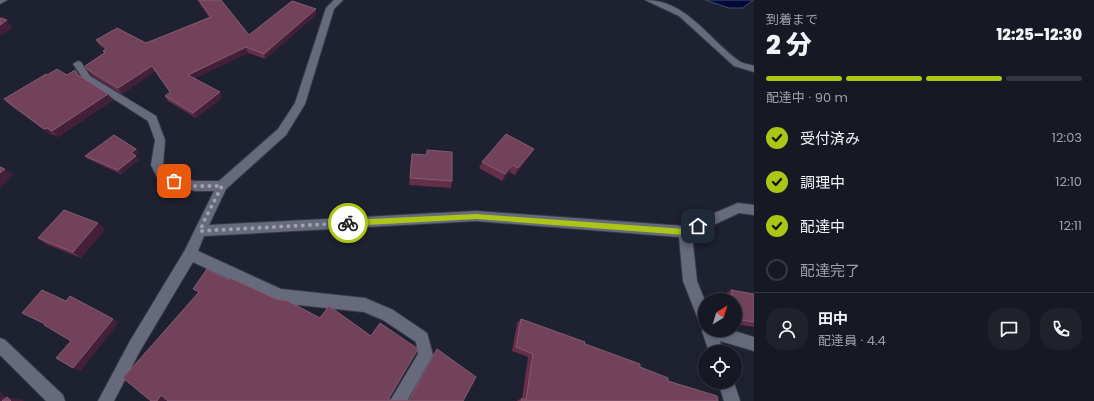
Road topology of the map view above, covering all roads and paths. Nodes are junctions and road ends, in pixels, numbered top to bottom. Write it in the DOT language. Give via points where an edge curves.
graph roads {
  1 [pos="3,0"];
  2 [pos="339,0"];
  3 [pos="649,0"];
  4 [pos="0,2"];
  5 [pos="78,64"];
  6 [pos="754,69"];
  7 [pos="222,186"];
  8 [pos="754,210"];
  9 [pos="200,231"];
  10 [pos="685,232"];
  11 [pos="190,254"];
  12 [pos="698,301"];
  13 [pos="735,337"];
  14 [pos="754,344"];
  15 [pos="0,345"];
  16 [pos="728,389"];
  17 [pos="57,401"];
  18 [pos="106,401"];
  19 [pos="398,401"];
  20 [pos="732,401"];
  1 -- 4 [label="street"];
  2 -- 7 [label="street" via="330,8 300,104 282,132"];
  3 -- 6 [label="street" via="682,14 737,64"];
  5 -- 7 [label="street" via="88,78 152,119 160,140 157,164 163,178 195,186"];
  7 -- 9 [label="street"];
  8 -- 10 [label="street" via="738,208"];
  9 -- 10 [label="street" via="476,216"];
  9 -- 11 [label="street"];
  10 -- 12 [label="street" via="690,281"];
  11 -- 18 [label="street" via="135,346"];
  11 -- 19 [label="street" via="280,296 365,305 388,315 422,338 426,355"];
  13 -- 14 [label="street"];
  15 -- 17 [label="street"];
  16 -- 20 [label="street"];
}
